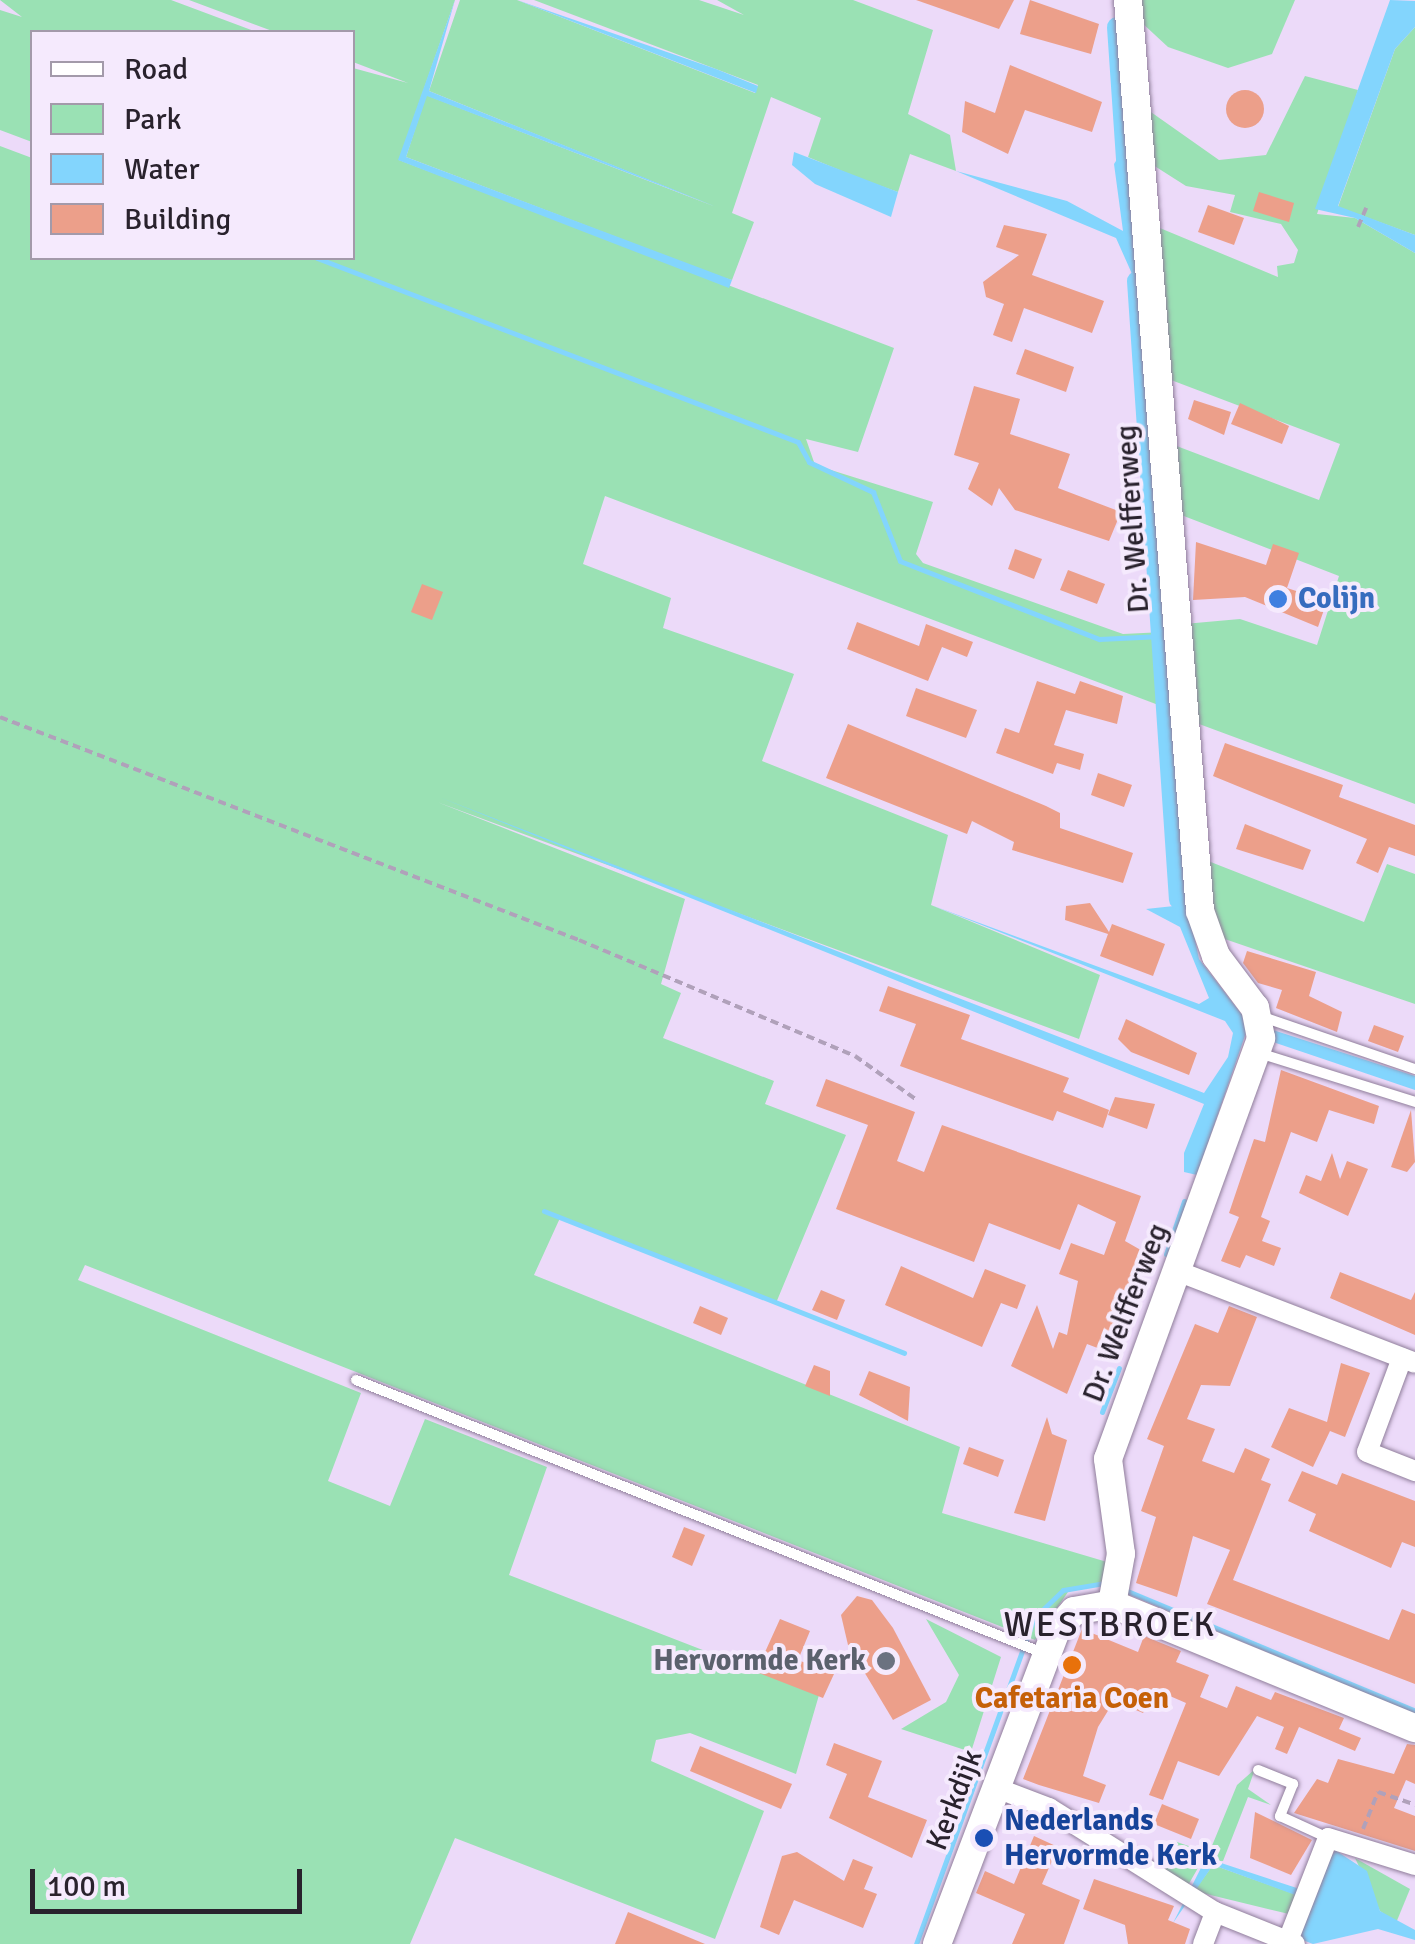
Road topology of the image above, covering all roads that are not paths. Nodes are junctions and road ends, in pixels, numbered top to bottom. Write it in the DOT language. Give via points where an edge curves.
graph roads {
  1 [pos="1128,0"];
  2 [pos="1258,1017"];
  3 [pos="1259,1051"];
  4 [pos="1415,1069"];
  5 [pos="1415,1102"];
  6 [pos="1177,1272"];
  7 [pos="1409,1361"];
  8 [pos="356,1380"];
  9 [pos="1415,1471"];
  10 [pos="1115,1594"];
  11 [pos="1047,1654"];
  12 [pos="1415,1728"];
  13 [pos="1258,1770"];
  14 [pos="994,1788"];
  15 [pos="1328,1838"];
  16 [pos="1415,1865"];
  17 [pos="1215,1912"];
  18 [pos="1292,1941"];
  19 [pos="937,1944"];
  20 [pos="1203,1944"];
  1 -- 2 [label="street, Dr. Welfferweg" via="1200,911 1216,956"];
  2 -- 3 [label="street, Dr. Welfferweg"];
  2 -- 4 [label="lane"];
  3 -- 5 [label="lane"];
  3 -- 6 [label="street, Dr. Welfferweg"];
  6 -- 7 [label="street"];
  6 -- 10 [label="street, Dr. Welfferweg" via="1108,1460"];
  7 -- 9 [label="street" via="1367,1452"];
  8 -- 11 [label="lane"];
  10 -- 11 [label="street, Kerkdijk" via="1068,1614"];
  10 -- 12 [label="street"];
  11 -- 14 [label="street, Kerkdijk"];
  13 -- 15 [label="lane" via="1292,1784 1280,1816"];
  14 -- 17 [label="street" via="1049,1808"];
  14 -- 19 [label="street, Kerkdijk"];
  15 -- 16 [label="street"];
  15 -- 18 [label="street"];
  17 -- 18 [label="street"];
  17 -- 20 [label="street"];
}
